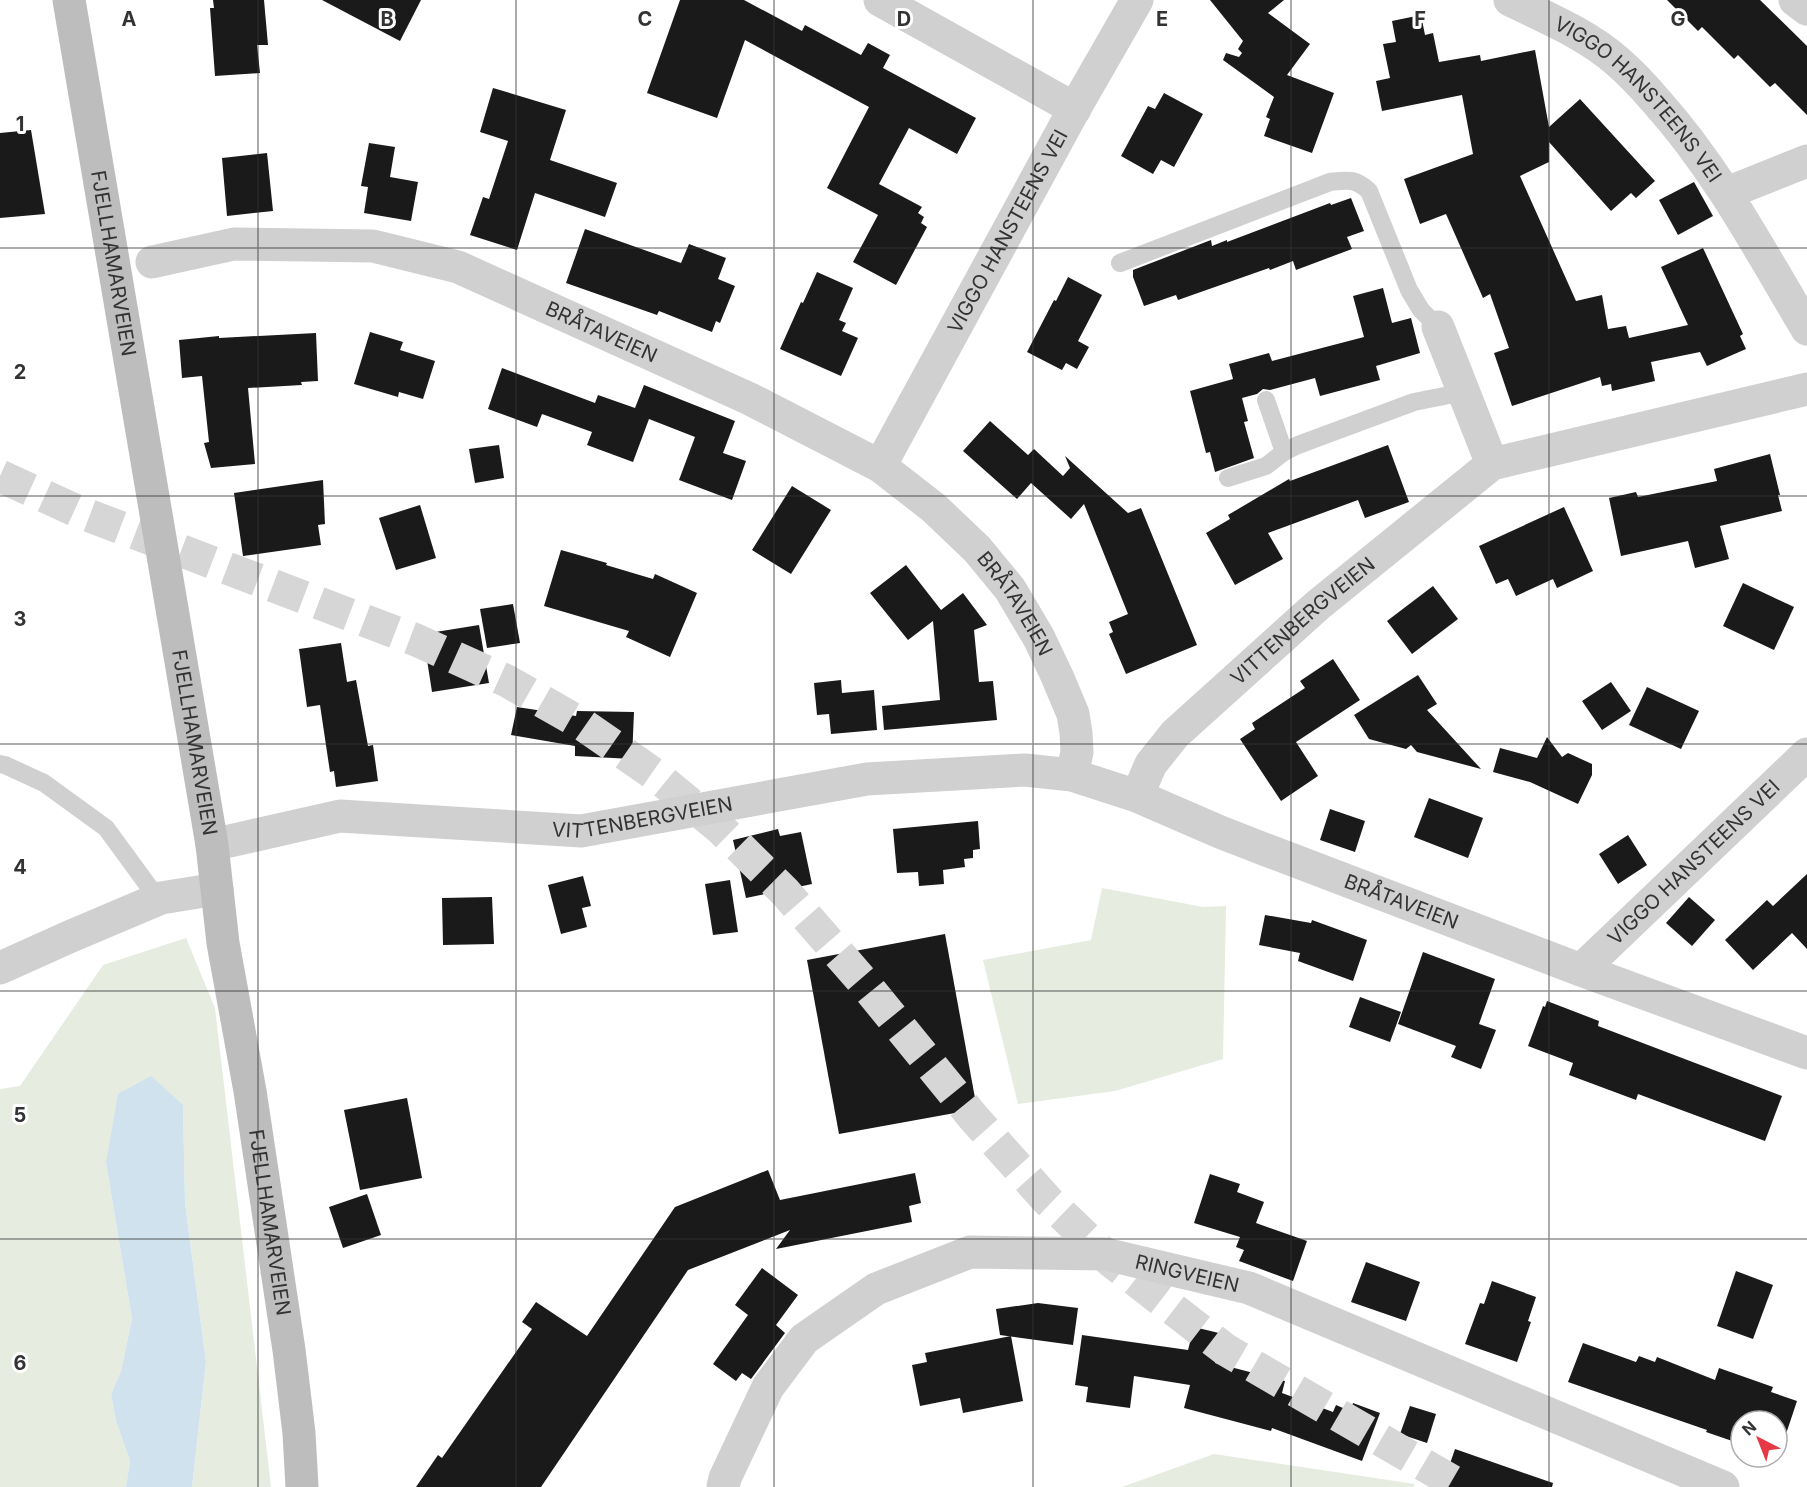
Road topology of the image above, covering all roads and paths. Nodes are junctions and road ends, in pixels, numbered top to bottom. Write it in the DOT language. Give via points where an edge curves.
graph roads {
  1 [pos="69,0"];
  2 [pos="880,0"];
  3 [pos="1137,0"];
  4 [pos="1510,0"];
  5 [pos="1795,0"];
  6 [pos="1807,9"];
  7 [pos="1075,109"];
  8 [pos="1807,162"];
  9 [pos="1727,193"];
  10 [pos="152,262"];
  11 [pos="1120,263"];
  12 [pos="1438,327"];
  13 [pos="1807,329"];
  14 [pos="1807,389"];
  15 [pos="1464,392"];
  16 [pos="1266,400"];
  17 [pos="1284,452"];
  18 [pos="1492,464"];
  19 [pos="880,466"];
  20 [pos="1228,477"];
  21 [pos="1807,754"];
  22 [pos="0,764"];
  23 [pos="1072,776"];
  24 [pos="1137,796"];
  25 [pos="212,845"];
  26 [pos="218,889"];
  27 [pos="158,899"];
  28 [pos="0,968"];
  29 [pos="1581,970"];
  30 [pos="1807,1053"];
  31 [pos="302,1487"];
  32 [pos="723,1487"];
  33 [pos="1723,1487"];
  1 -- 25 [label="main road, FJELLHAMARVEIEN"];
  2 -- 7 [label="street"];
  3 -- 7 [label="street, VIGGO HANSTEENS VEI"];
  4 -- 9 [label="street, VIGGO HANSTEENS VEI" via="1594,43 1618,62 1672,119"];
  5 -- 6 [label="street"];
  7 -- 19 [label="street, VIGGO HANSTEENS VEI"];
  8 -- 9 [label="street, VIGGO HANSTEENS VEI"];
  9 -- 13 [label="street, VIGGO HANSTEENS VEI"];
  10 -- 19 [label="street, BRÅTAVEIEN" via="234,244 373,246 458,267 750,399"];
  11 -- 12 [label="lane" via="1330,182 1360,182 1369,191 1410,290 1421,310"];
  12 -- 15 [label="street"];
  14 -- 18 [label="street, VITTENBERGVEIEN"];
  15 -- 17 [label="lane" via="1414,402"];
  15 -- 18 [label="street"];
  16 -- 17 [label="lane"];
  17 -- 20 [label="lane" via="1266,465"];
  18 -- 24 [label="street, VITTENBERGVEIEN" via="1318,605 1175,734 1151,764"];
  19 -- 23 [label="street, BRÅTAVEIEN" via="934,508 977,549 1010,589 1039,638 1073,714 1077,752"];
  21 -- 29 [label="street, VIGGO HANSTEENS VEI"];
  22 -- 27 [label="lane" via="44,783 106,828"];
  23 -- 24 [label="street, BRÅTAVEIEN"];
  23 -- 25 [label="street, VITTENBERGVEIEN" via="1025,770 867,779 581,831 340,816"];
  24 -- 29 [label="street, BRÅTAVEIEN" via="1230,836"];
  25 -- 26 [label="main road, FJELLHAMARVEIEN"];
  26 -- 27 [label="street"];
  26 -- 31 [label="main road, FJELLHAMARVEIEN" via="223,943 289,1350"];
  27 -- 28 [label="street"];
  29 -- 30 [label="street, BRÅTAVEIEN"];
  32 -- 33 [label="street, RINGVEIEN" via="768,1387 804,1339 876,1289 970,1252 1106,1254 1249,1288"];
}
